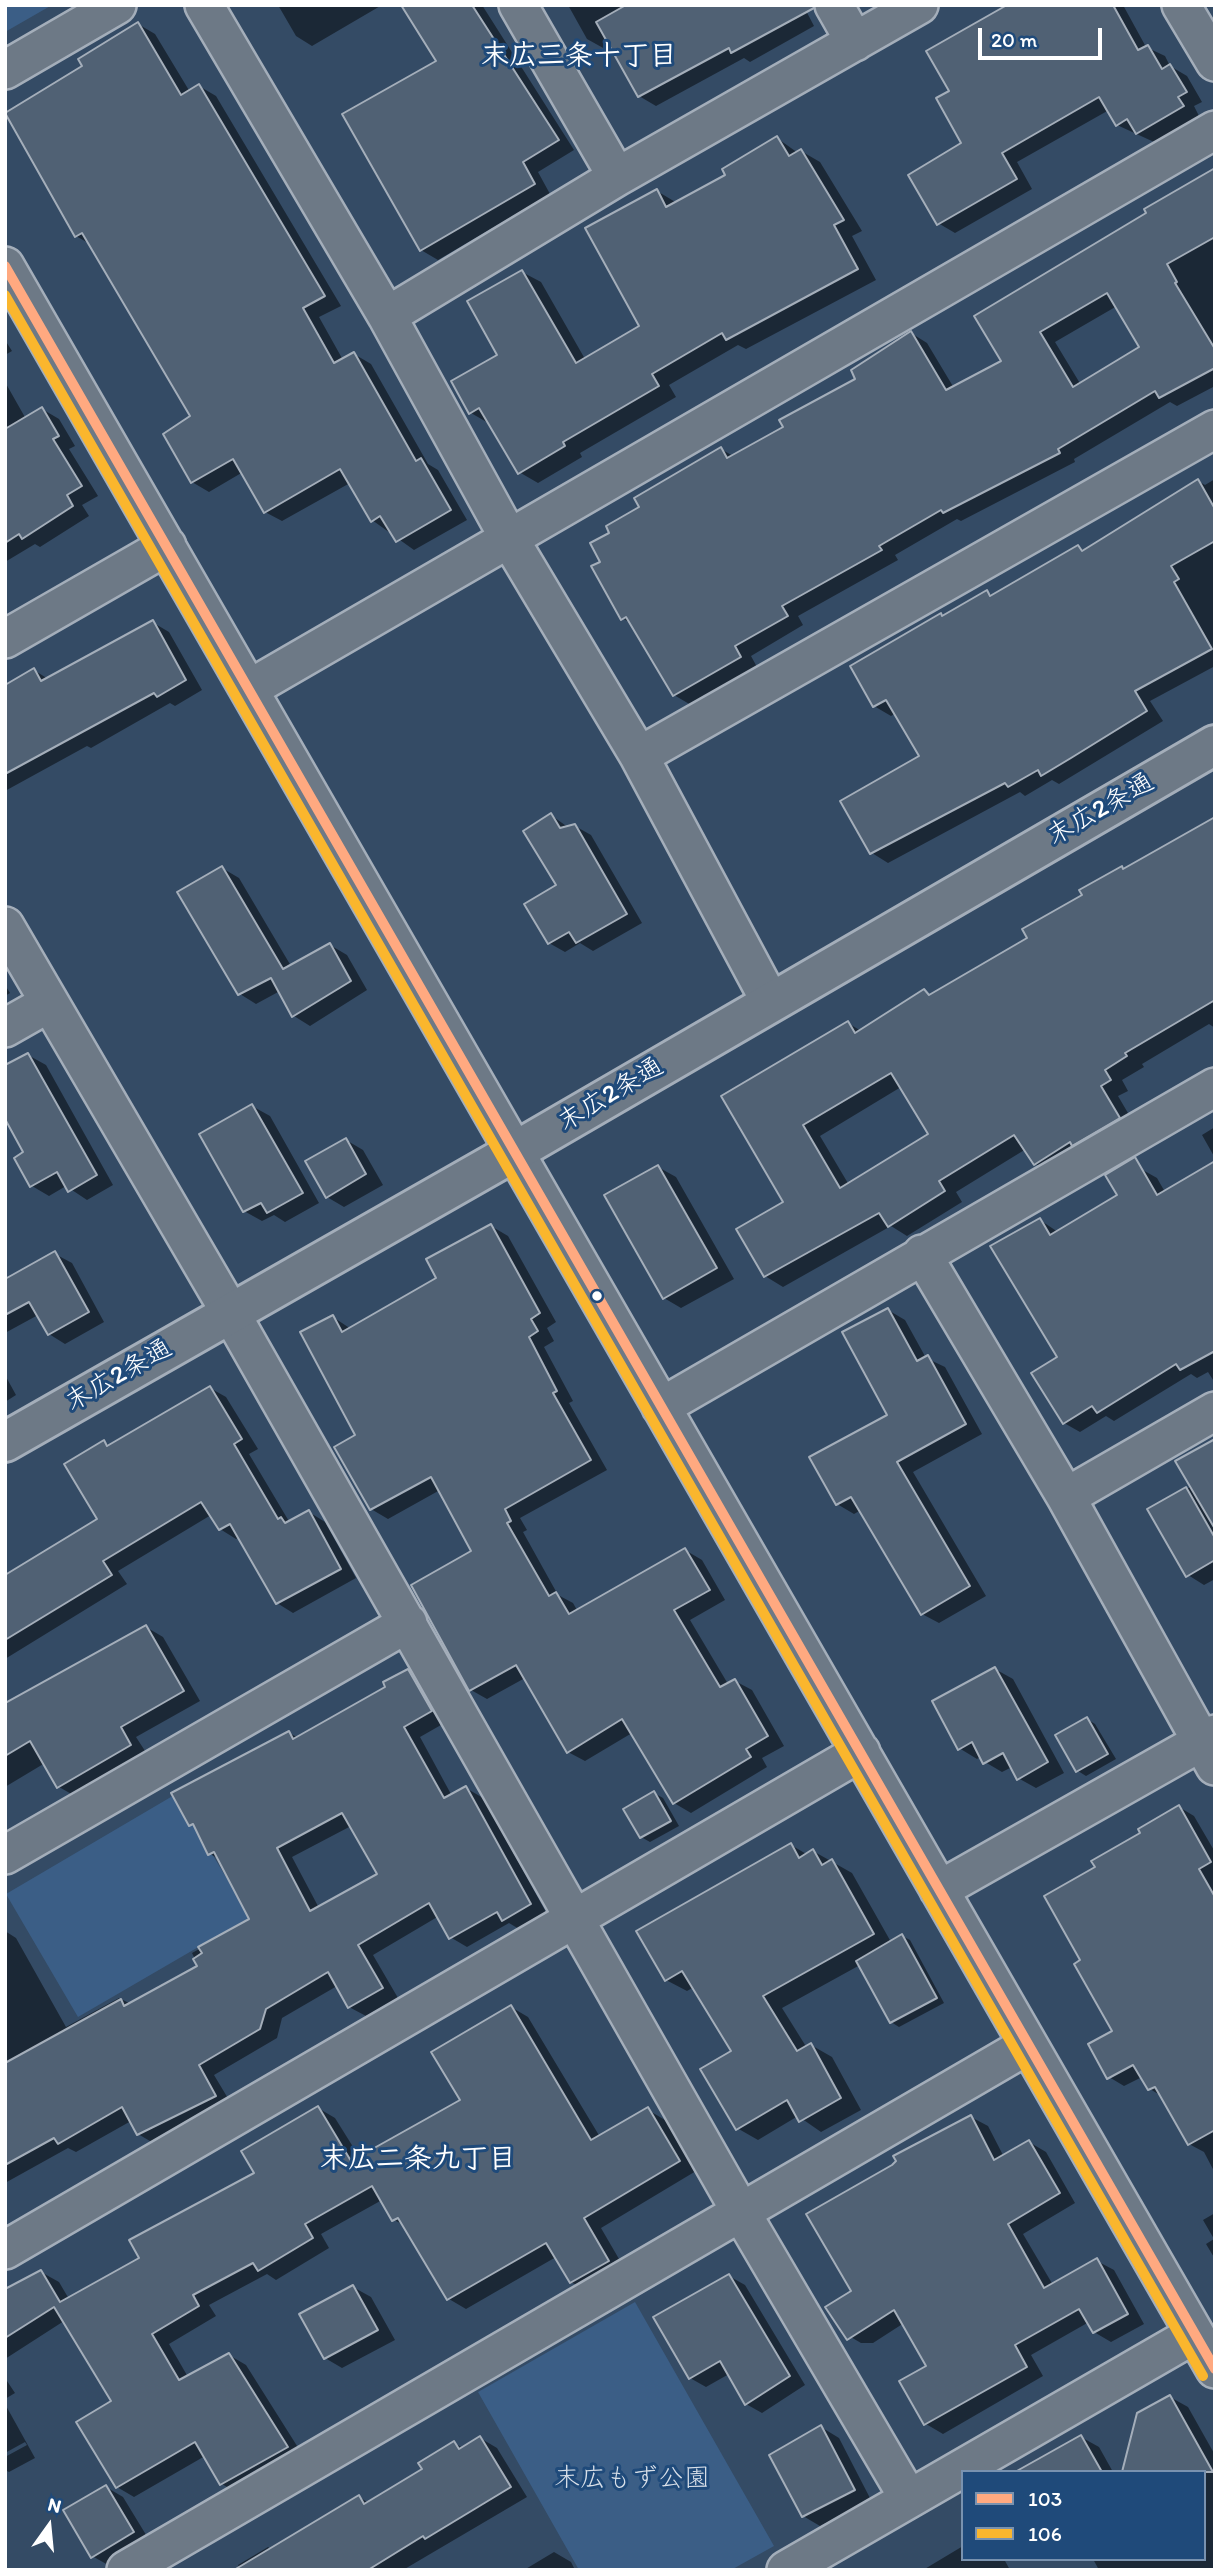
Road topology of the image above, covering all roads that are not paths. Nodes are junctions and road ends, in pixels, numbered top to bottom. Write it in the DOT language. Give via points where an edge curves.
graph roads {
  1 [pos="117,5"];
  2 [pos="204,5"];
  3 [pos="518,5"];
  4 [pos="834,5"];
  5 [pos="919,5"];
  6 [pos="1181,5"];
  7 [pos="855,42"];
  8 [pos="1215,62"];
  9 [pos="5,70"];
  10 [pos="1215,130"];
  11 [pos="617,177"];
  12 [pos="5,266"];
  13 [pos="387,316"];
  14 [pos="1215,429"];
  15 [pos="510,540"];
  16 [pos="167,547"];
  17 [pos="5,639"];
  18 [pos="249,689"];
  19 [pos="1215,745"];
  20 [pos="639,756"];
  21 [pos="5,926"];
  22 [pos="770,1001"];
  23 [pos="49,1003"];
  24 [pos="5,1028"];
  25 [pos="1215,1087"];
  26 [pos="514,1152"];
  27 [pos="922,1254"];
  28 [pos="230,1312"];
  29 [pos="661,1408"];
  30 [pos="1215,1411"];
  31 [pos="5,1442"];
  32 [pos="1066,1497"];
  33 [pos="408,1623"];
  34 [pos="1210,1748"];
  35 [pos="861,1752"];
  36 [pos="5,1855"];
  37 [pos="939,1890"];
  38 [pos="575,1920"];
  39 [pos="1028,2045"];
  40 [pos="741,2214"];
  41 [pos="5,2250"];
  42 [pos="1195,2334"];
  43 [pos="1215,2369"];
  44 [pos="909,2499"];
  45 [pos="126,2570"];
  46 [pos="786,2570"];
  1 -- 9 [label="street"];
  2 -- 13 [label="street"];
  3 -- 11 [label="street"];
  4 -- 7 [label="street"];
  5 -- 7 [label="street"];
  6 -- 8 [label="street"];
  7 -- 11 [label="street"];
  10 -- 15 [label="street"];
  11 -- 13 [label="street"];
  12 -- 16 [label="street"];
  13 -- 15 [label="street"];
  14 -- 20 [label="street"];
  15 -- 18 [label="street"];
  15 -- 20 [label="street"];
  16 -- 17 [label="street"];
  16 -- 18 [label="street"];
  18 -- 26 [label="street"];
  19 -- 22 [label="street, 末広2条通"];
  20 -- 22 [label="street"];
  21 -- 23 [label="street"];
  22 -- 26 [label="street, 末広2条通"];
  23 -- 24 [label="street"];
  23 -- 28 [label="street"];
  25 -- 27 [label="street"];
  26 -- 28 [label="street, 末広2条通"];
  26 -- 29 [label="street"];
  27 -- 29 [label="street"];
  27 -- 32 [label="street"];
  28 -- 31 [label="street, 末広2条通"];
  28 -- 33 [label="street"];
  29 -- 35 [label="street"];
  30 -- 32 [label="street"];
  32 -- 34 [label="street"];
  33 -- 36 [label="street"];
  33 -- 38 [label="street"];
  34 -- 37 [label="street"];
  35 -- 37 [label="street"];
  35 -- 38 [label="street"];
  37 -- 39 [label="street"];
  38 -- 40 [label="street"];
  38 -- 41 [label="street"];
  39 -- 40 [label="street"];
  39 -- 42 [label="street"];
  40 -- 44 [label="street"];
  40 -- 45 [label="street"];
  42 -- 43 [label="street"];
  42 -- 44 [label="street"];
  44 -- 46 [label="street"];
}
